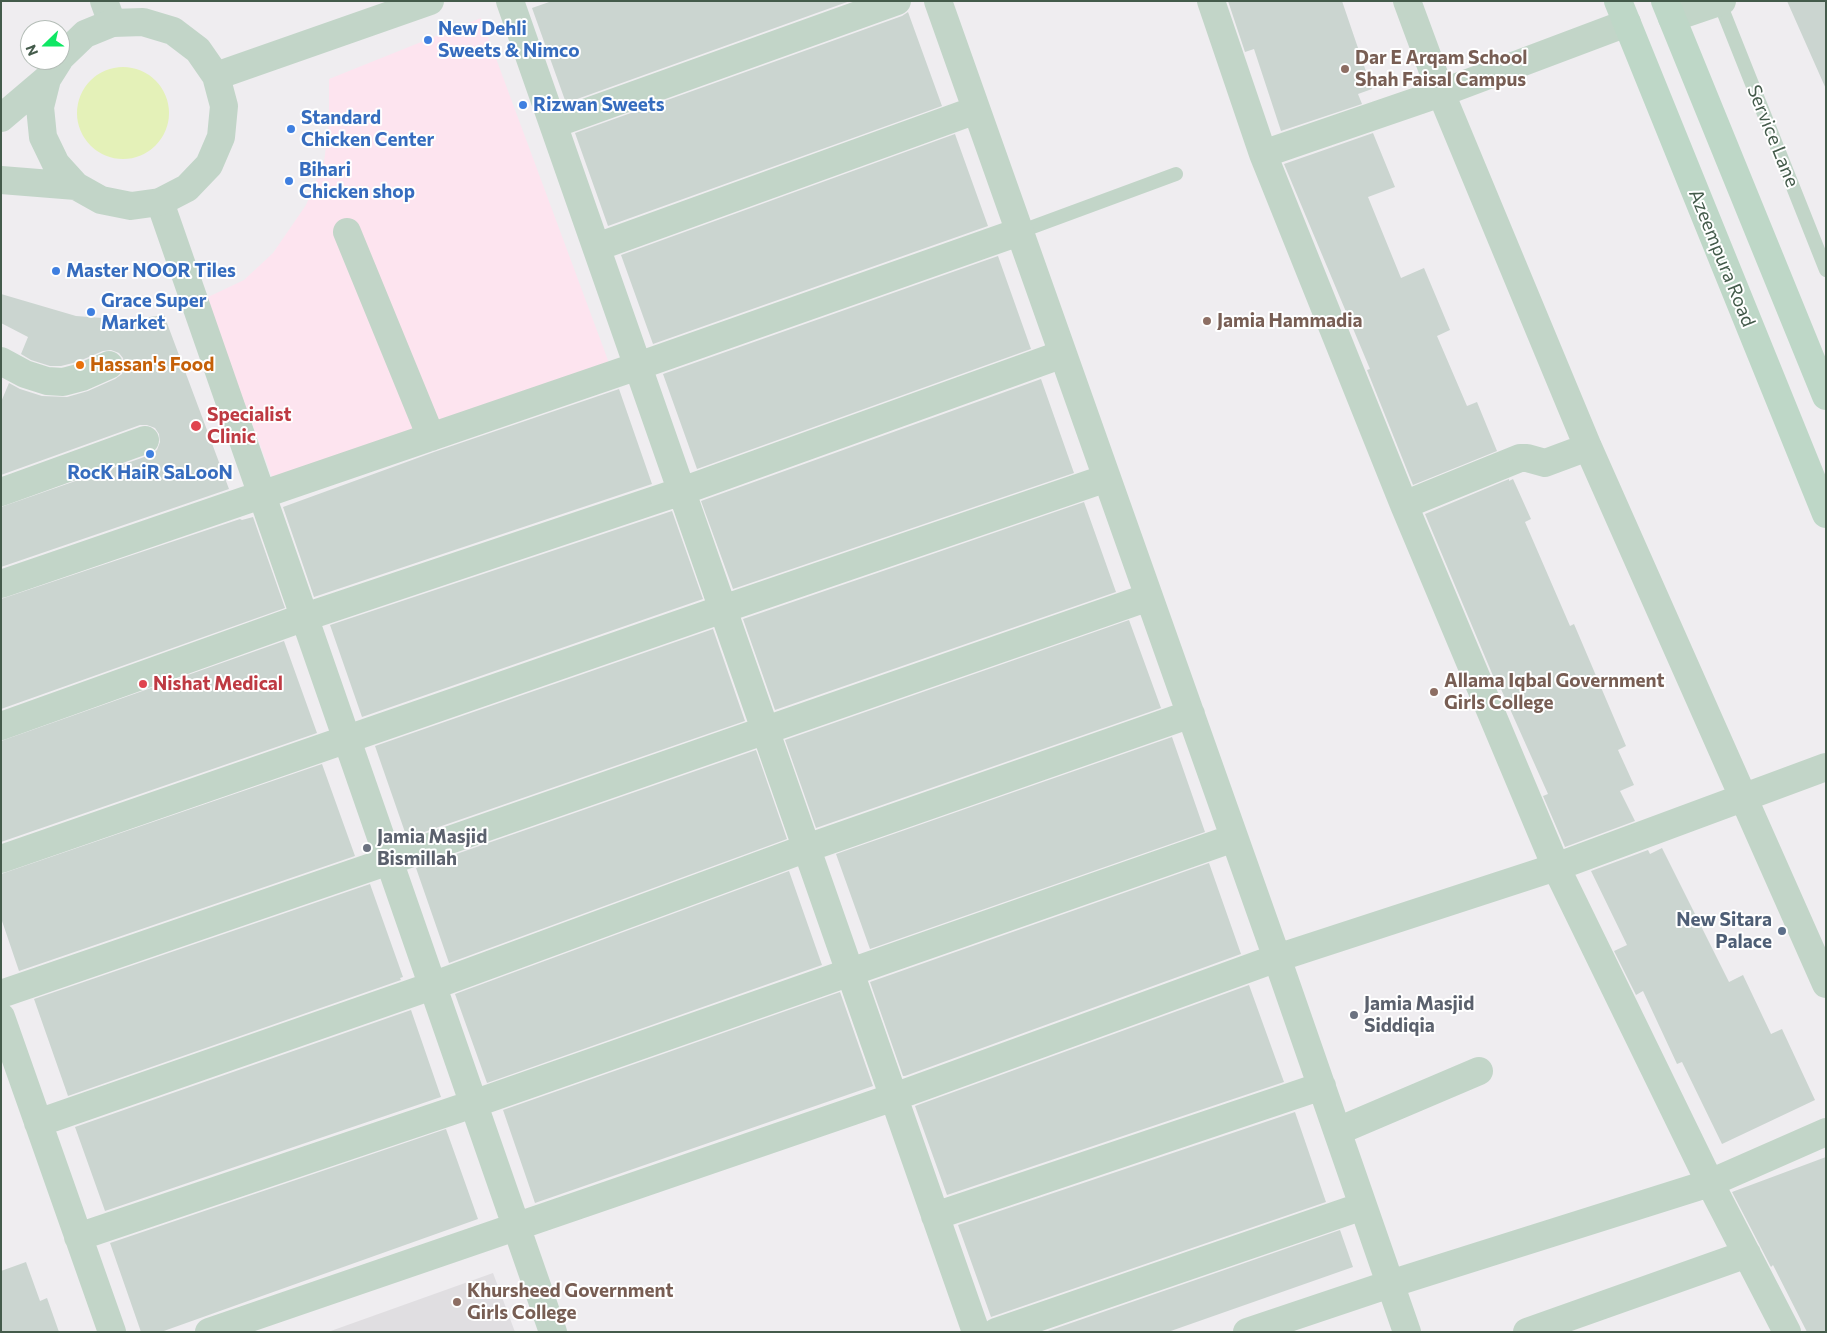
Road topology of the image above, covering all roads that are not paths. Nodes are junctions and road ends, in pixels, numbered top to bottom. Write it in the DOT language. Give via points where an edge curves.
graph roads {
  1 [pos="430,1"];
  2 [pos="510,1"];
  3 [pos="897,1"];
  4 [pos="938,1"];
  5 [pos="1211,1"];
  6 [pos="1407,1"];
  7 [pos="1720,2"];
  8 [pos="1668,10"];
  9 [pos="108,12"];
  10 [pos="1622,12"];
  11 [pos="70,50"];
  12 [pos="1687,55"];
  13 [pos="51,70"];
  14 [pos="54,70"];
  15 [pos="1646,70"];
  16 [pos="216,76"];
  17 [pos="1441,93"];
  18 [pos="976,110"];
  19 [pos="1,118"];
  20 [pos="554,124"];
  21 [pos="1263,154"];
  22 [pos="1176,174"];
  23 [pos="1,180"];
  24 [pos="76,186"];
  25 [pos="160,202"];
  26 [pos="348,232"];
  27 [pos="1020,232"];
  28 [pos="597,247"];
  29 [pos="1826,270"];
  30 [pos="1063,354"];
  31 [pos="1,361"];
  32 [pos="109,365"];
  33 [pos="638,366"];
  34 [pos="1820,368"];
  35 [pos="1826,396"];
  36 [pos="431,437"];
  37 [pos="145,440"];
  38 [pos="1588,447"];
  39 [pos="1107,478"];
  40 [pos="682,491"];
  41 [pos="1,492"];
  42 [pos="262,495"];
  43 [pos="1404,505"];
  44 [pos="1826,514"];
  45 [pos="1,584"];
  46 [pos="1149,597"];
  47 [pos="723,608"];
  48 [pos="304,617"];
  49 [pos="1191,714"];
  50 [pos="1,726"];
  51 [pos="765,729"];
  52 [pos="346,739"];
  53 [pos="1826,767"];
  54 [pos="1743,798"];
  55 [pos="1234,838"];
  56 [pos="806,848"];
  57 [pos="1,860"];
  58 [pos="389,861"];
  59 [pos="1556,866"];
  60 [pos="1277,958"];
  61 [pos="850,973"];
  62 [pos="1826,984"];
  63 [pos="432,986"];
  64 [pos="1,994"];
  65 [pos="1,1017"];
  66 [pos="1479,1071"];
  67 [pos="1322,1086"];
  68 [pos="894,1097"];
  69 [pos="473,1104"];
  70 [pos="38,1123"];
  71 [pos="1338,1131"];
  72 [pos="1826,1132"];
  73 [pos="1710,1182"];
  74 [pos="1364,1206"];
  75 [pos="935,1216"];
  76 [pos="516,1226"];
  77 [pos="78,1237"];
  78 [pos="1747,1254"];
  79 [pos="1390,1284"];
  80 [pos="112,1332"];
  81 [pos="209,1332"];
  82 [pos="553,1332"];
  83 [pos="976,1332"];
  84 [pos="996,1332"];
  85 [pos="1247,1332"];
  86 [pos="1407,1332"];
  87 [pos="1527,1332"];
  88 [pos="1787,1332"];
  1 -- 16 [label="street"];
  2 -- 20 [label="street"];
  3 -- 20 [label="street"];
  4 -- 18 [label="street"];
  5 -- 21 [label="street"];
  6 -- 17 [label="street"];
  7 -- 8 [label="street"];
  7 -- 29 [label="lane, Service Lane"];
  8 -- 12 [label="main road"];
  9 -- 11 [label="street"];
  9 -- 16 [label="street" via="173,31 198,50"];
  10 -- 15 [label="main road, Azeempura Road"];
  10 -- 17 [label="street"];
  12 -- 15 [label="main road"];
  12 -- 34 [label="main road"];
  13 -- 19 [label="street"];
  14 -- 24 [label="street" via="40,108 43,137 56,164"];
  15 -- 44 [label="main road, Azeempura Road"];
  16 -- 25 [label="street" via="224,106 221,136 209,165 187,188"];
  17 -- 21 [label="street"];
  17 -- 38 [label="street"];
  18 -- 27 [label="street"];
  18 -- 28 [label="street"];
  20 -- 28 [label="street"];
  21 -- 43 [label="street"];
  22 -- 27 [label="lane"];
  23 -- 24 [label="street"];
  24 -- 25 [label="street" via="102,200 131,206"];
  25 -- 42 [label="street"];
  26 -- 36 [label="street"];
  27 -- 30 [label="street"];
  27 -- 33 [label="street"];
  28 -- 33 [label="street"];
  30 -- 39 [label="street"];
  30 -- 40 [label="street"];
  31 -- 32 [label="street" via="25,374 63,382"];
  33 -- 36 [label="street"];
  33 -- 40 [label="street"];
  34 -- 35 [label="main road"];
  36 -- 42 [label="street"];
  37 -- 41 [label="street"];
  38 -- 43 [label="street" via="1545,464 1520,458"];
  38 -- 54 [label="street"];
  39 -- 46 [label="street"];
  39 -- 47 [label="street"];
  40 -- 47 [label="street"];
  40 -- 48 [label="street"];
  42 -- 45 [label="street"];
  42 -- 48 [label="street"];
  43 -- 59 [label="street"];
  46 -- 49 [label="street"];
  46 -- 51 [label="street"];
  47 -- 51 [label="street"];
  47 -- 52 [label="street"];
  48 -- 50 [label="street"];
  48 -- 52 [label="street"];
  49 -- 55 [label="street"];
  49 -- 56 [label="street"];
  51 -- 56 [label="street"];
  51 -- 58 [label="street"];
  52 -- 57 [label="street"];
  52 -- 58 [label="street"];
  53 -- 54 [label="street"];
  54 -- 59 [label="street"];
  54 -- 62 [label="street"];
  55 -- 60 [label="street"];
  55 -- 61 [label="street"];
  56 -- 61 [label="street"];
  56 -- 63 [label="street"];
  58 -- 63 [label="street"];
  58 -- 64 [label="street"];
  59 -- 60 [label="street"];
  59 -- 73 [label="street"];
  60 -- 67 [label="street"];
  60 -- 68 [label="street"];
  61 -- 68 [label="street"];
  61 -- 69 [label="street"];
  63 -- 69 [label="street"];
  63 -- 70 [label="street"];
  65 -- 70 [label="street"];
  66 -- 71 [label="street"];
  67 -- 71 [label="street"];
  67 -- 75 [label="street"];
  68 -- 75 [label="street"];
  68 -- 76 [label="street"];
  69 -- 76 [label="street"];
  69 -- 77 [label="street"];
  70 -- 77 [label="street"];
  71 -- 74 [label="street"];
  72 -- 73 [label="street"];
  73 -- 78 [label="street"];
  73 -- 79 [label="street"];
  74 -- 79 [label="street"];
  74 -- 84 [label="street"];
  75 -- 83 [label="street"];
  76 -- 81 [label="street"];
  76 -- 82 [label="street"];
  77 -- 80 [label="street"];
  78 -- 87 [label="street"];
  78 -- 88 [label="street"];
  79 -- 85 [label="street"];
  79 -- 86 [label="street"];
}
